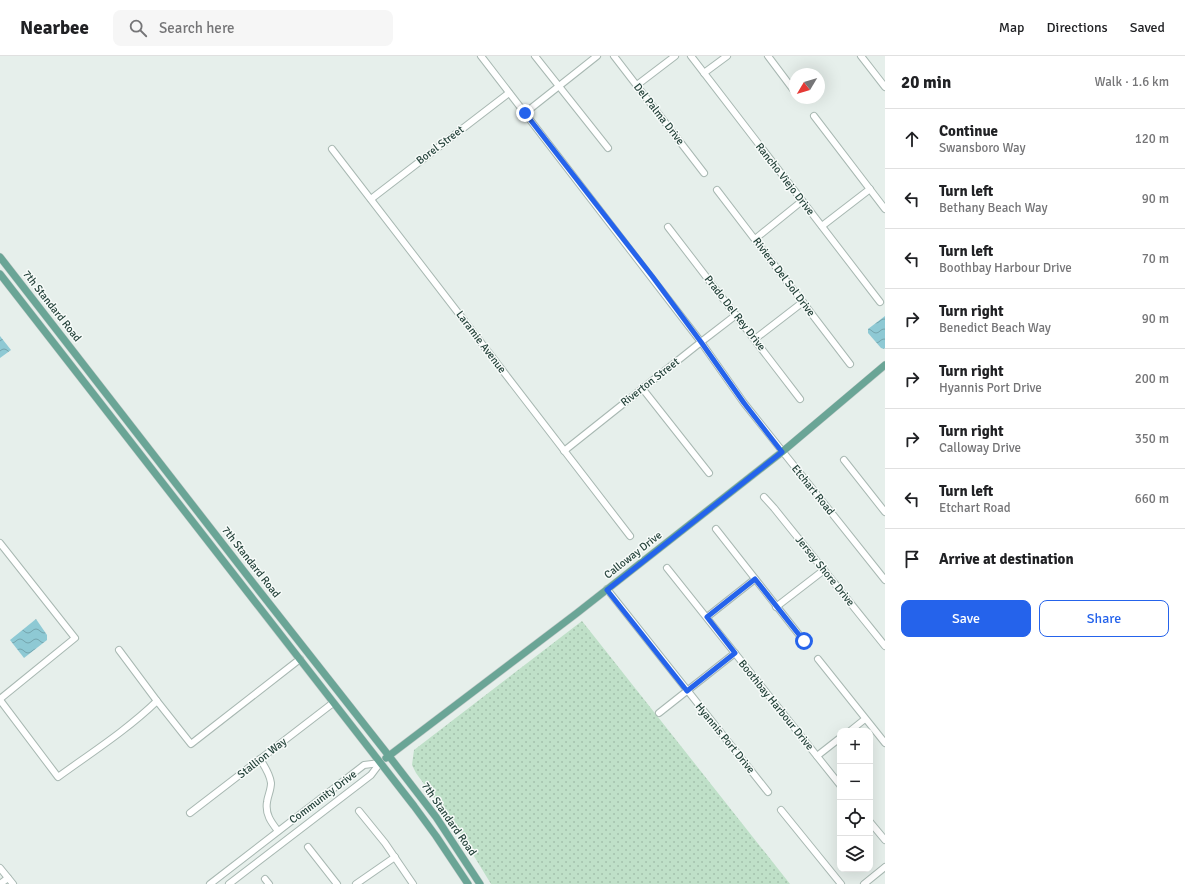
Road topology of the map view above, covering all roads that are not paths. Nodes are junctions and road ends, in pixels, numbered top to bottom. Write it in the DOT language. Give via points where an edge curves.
graph roads {
  1 [pos="482,56"];
  2 [pos="535,56"];
  3 [pos="597,56"];
  4 [pos="614,56"];
  5 [pos="675,56"];
  6 [pos="691,56"];
  7 [pos="727,56"];
  8 [pos="768,56"];
  9 [pos="864,57"];
  10 [pos="704,74"];
  11 [pos="789,84"];
  12 [pos="637,85"];
  13 [pos="560,86"];
  14 [pos="885,87"];
  15 [pos="509,92"];
  16 [pos="525,113"];
  17 [pos="814,116"];
  18 [pos="608,148"];
  19 [pos="332,149"];
  20 [pos="704,173"];
  21 [pos="870,189"];
  22 [pos="717,190"];
  23 [pos="371,198"];
  24 [pos="802,202"];
  25 [pos="885,208"];
  26 [pos="822,226"];
  27 [pos="668,227"];
  28 [pos="755,239"];
  29 [pos="0,257"];
  30 [pos="0,274"];
  31 [pos="803,302"];
  32 [pos="880,302"];
  33 [pos="736,315"];
  34 [pos="755,339"];
  35 [pos="701,342"];
  36 [pos="850,364"];
  37 [pos="885,365"];
  38 [pos="642,388"];
  39 [pos="800,400"];
  40 [pos="564,451"];
  41 [pos="782,452"];
  42 [pos="844,460"];
  43 [pos="709,473"];
  44 [pos="764,497"];
  45 [pos="885,512"];
  46 [pos="716,529"];
  47 [pos="630,536"];
  48 [pos="0,543"];
  49 [pos="667,568"];
  50 [pos="824,570"];
  51 [pos="755,579"];
  52 [pos="885,580"];
  53 [pos="607,590"];
  54 [pos="776,607"];
  55 [pos="707,617"];
  56 [pos="804,641"];
  57 [pos="884,644"];
  58 [pos="119,650"];
  59 [pos="735,653"];
  60 [pos="300,659"];
  61 [pos="818,659"];
  62 [pos="687,691"];
  63 [pos="0,699"];
  64 [pos="157,702"];
  65 [pos="334,703"];
  66 [pos="659,713"];
  67 [pos="866,718"];
  68 [pos="854,728"];
  69 [pos="837,740"];
  70 [pos="885,743"];
  71 [pos="389,756"];
  72 [pos="817,756"];
  73 [pos="260,760"];
  74 [pos="380,763"];
  75 [pos="837,781"];
  76 [pos="768,792"];
  77 [pos="781,810"];
  78 [pos="359,811"];
  79 [pos="190,813"];
  80 [pos="873,826"];
  81 [pos="278,831"];
  82 [pos="885,840"];
  83 [pos="308,847"];
  84 [pos="395,857"];
  85 [pos="885,867"];
  86 [pos="0,868"];
  87 [pos="8,878"];
  88 [pos="0,884"];
  89 [pos="13,884"];
  90 [pos="210,884"];
  91 [pos="229,884"];
  92 [pos="337,884"];
  93 [pos="356,884"];
  94 [pos="413,884"];
  95 [pos="468,884"];
  96 [pos="480,884"];
  97 [pos="841,884"];
  98 [pos="864,884"];
  1 -- 15 [label="street, Etchart Road"];
  2 -- 13 [label="street"];
  3 -- 13 [label="street"];
  4 -- 12 [label="street, Del Palma Drive"];
  5 -- 12 [label="street"];
  6 -- 10 [label="street, Rancho Viejo Drive"];
  7 -- 10 [label="street"];
  8 -- 11 [label="street"];
  9 -- 14 [label="street"];
  10 -- 24 [label="street, Rancho Viejo Drive"];
  12 -- 20 [label="street, Del Palma Drive"];
  13 -- 16 [label="street"];
  13 -- 18 [label="street"];
  15 -- 16 [label="street, Etchart Road"];
  15 -- 23 [label="street, Borel Street"];
  16 -- 35 [label="street, Etchart Road"];
  17 -- 21 [label="street"];
  19 -- 23 [label="street, Laramie Avenue"];
  21 -- 25 [label="street"];
  21 -- 26 [label="street"];
  22 -- 28 [label="street, Riviera Del Sol Drive"];
  23 -- 40 [label="street, Laramie Avenue"];
  24 -- 26 [label="street, Rancho Viejo Drive"];
  24 -- 28 [label="street"];
  26 -- 32 [label="street, Rancho Viejo Drive"];
  27 -- 33 [label="street, Prado Del Rey Drive"];
  28 -- 31 [label="street, Riviera Del Sol Drive"];
  29 -- 71 [label="main road, 7th Standard Road"];
  30 -- 60 [label="main road, 7th Standard Road"];
  31 -- 34 [label="street"];
  31 -- 36 [label="street, Riviera Del Sol Drive"];
  33 -- 34 [label="street, Prado Del Rey Drive"];
  33 -- 35 [label="street, Riverton Street"];
  34 -- 39 [label="street, Prado Del Rey Drive"];
  35 -- 38 [label="street, Riverton Street"];
  35 -- 41 [label="street, Etchart Road"];
  37 -- 41 [label="main road, Calloway Drive"];
  38 -- 40 [label="street, Riverton Street"];
  38 -- 43 [label="street"];
  40 -- 47 [label="street, Laramie Avenue"];
  41 -- 52 [label="street, Etchart Road"];
  41 -- 53 [label="main road, Calloway Drive"];
  42 -- 45 [label="street"];
  44 -- 50 [label="street, Jersey Shore Drive"];
  46 -- 51 [label="street"];
  48 -- 63 [label="street" via="75,638"];
  49 -- 55 [label="street, Boothbay Harbour Drive"];
  50 -- 54 [label="street"];
  50 -- 57 [label="street, Jersey Shore Drive"];
  51 -- 54 [label="street"];
  51 -- 55 [label="street"];
  53 -- 62 [label="street, Hyannis Port Drive"];
  53 -- 71 [label="main road, Calloway Drive"];
  54 -- 56 [label="street"];
  55 -- 59 [label="street, Boothbay Harbour Drive"];
  58 -- 64 [label="street"];
  59 -- 62 [label="street"];
  59 -- 72 [label="street, Boothbay Harbour Drive"];
  60 -- 64 [label="street" via="191,744"];
  60 -- 65 [label="main road, 7th Standard Road"];
  61 -- 67 [label="street"];
  62 -- 66 [label="street"];
  62 -- 76 [label="street, Hyannis Port Drive"];
  63 -- 64 [label="street" via="58,777"];
  65 -- 73 [label="street, Stallion Way"];
  65 -- 74 [label="main road, 7th Standard Road"];
  67 -- 68 [label="street"];
  67 -- 70 [label="street"];
  69 -- 72 [label="street"];
  71 -- 74 [label="main road, Calloway Drive"];
  71 -- 96 [label="main road, 7th Standard Road" via="443,827"];
  72 -- 75 [label="street, Boothbay Harbour Drive"];
  73 -- 79 [label="street, Stallion Way"];
  73 -- 81 [label="street" via="271,781 267,802 268,816"];
  74 -- 81 [label="street, Community Drive" via="364,766"];
  74 -- 91 [label="street, Community Drive" via="371,774"];
  74 -- 95 [label="main road, 7th Standard Road" via="425,820"];
  77 -- 97 [label="street"];
  78 -- 84 [label="street"];
  80 -- 82 [label="street"];
  81 -- 90 [label="street, Community Drive"];
  83 -- 92 [label="street"];
  84 -- 93 [label="street"];
  84 -- 94 [label="street"];
  85 -- 98 [label="street"];
  86 -- 87 [label="street"];
  87 -- 88 [label="street"];
  87 -- 89 [label="street"];
}
